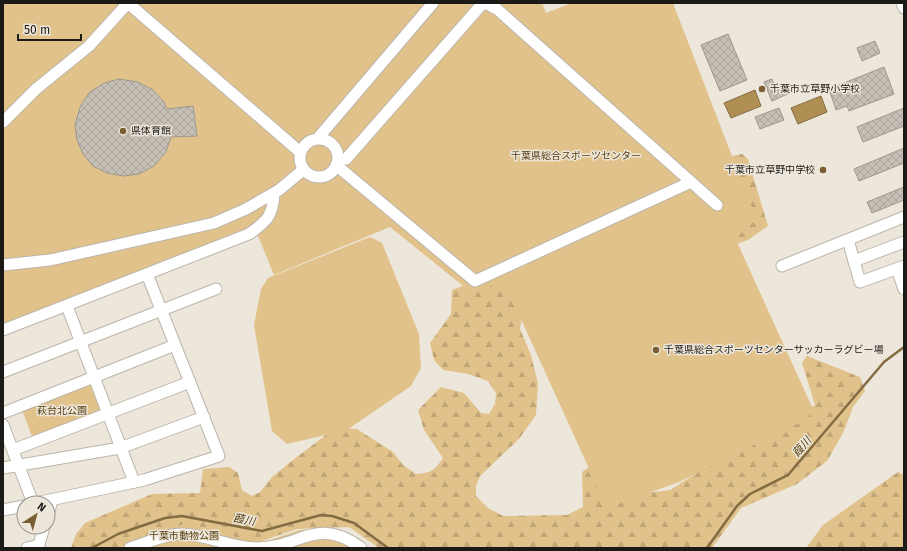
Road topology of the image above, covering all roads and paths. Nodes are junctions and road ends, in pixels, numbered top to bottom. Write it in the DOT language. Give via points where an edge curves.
graph roads {
  1 [pos="128,3"];
  2 [pos="433,3"];
  3 [pos="484,3"];
  4 [pos="902,3"];
  5 [pos="904,8"];
  6 [pos="3,122"];
  7 [pos="318,138"];
  8 [pos="300,152"];
  9 [pos="337,162"];
  10 [pos="303,170"];
  11 [pos="691,182"];
  12 [pos="274,193"];
  13 [pos="717,205"];
  14 [pos="904,217"];
  15 [pos="848,240"];
  16 [pos="904,242"];
  17 [pos="854,261"];
  18 [pos="3,265"];
  19 [pos="782,266"];
  20 [pos="900,268"];
  21 [pos="147,274"];
  22 [pos="216,289"];
  23 [pos="904,289"];
  24 [pos="67,306"];
  25 [pos="162,311"];
  26 [pos="3,330"];
  27 [pos="80,343"];
  28 [pos="175,345"];
  29 [pos="3,372"];
  30 [pos="94,378"];
  31 [pos="190,382"];
  32 [pos="3,413"];
  33 [pos="108,413"];
  34 [pos="204,417"];
  35 [pos="3,425"];
  36 [pos="120,448"];
  37 [pos="13,450"];
  38 [pos="19,466"];
  39 [pos="3,468"];
  40 [pos="134,482"];
  41 [pos="32,495"];
  42 [pos="56,499"];
  43 [pos="16,508"];
  44 [pos="3,510"];
  45 [pos="42,535"];
  46 [pos="39,547"];
  47 [pos="27,548"];
  48 [pos="130,548"];
  49 [pos="362,548"];
  1 -- 6 [label="street" via="90,46 36,89"];
  1 -- 8 [label="street"];
  2 -- 7 [label="street"];
  3 -- 9 [label="street" via="346,159"];
  3 -- 11 [label="street" via="497,9"];
  4 -- 5 [label="street"];
  7 -- 8 [label="street" via="306,143"];
  7 -- 9 [label="street" via="327,140 337,150"];
  8 -- 10 [label="street" via="299,159"];
  9 -- 10 [label="street" via="331,173 318,177"];
  9 -- 11 [label="street" via="475,281"];
  10 -- 12 [label="street"];
  11 -- 13 [label="street"];
  12 -- 18 [label="street" via="214,223 50,260"];
  12 -- 21 [label="street" via="271,214 263,224 249,234"];
  14 -- 15 [label="street"];
  15 -- 17 [label="street"];
  15 -- 19 [label="street"];
  16 -- 17 [label="street"];
  17 -- 20 [label="street" via="860,282"];
  20 -- 23 [label="street"];
  21 -- 24 [label="street"];
  21 -- 25 [label="street"];
  22 -- 25 [label="street"];
  24 -- 26 [label="street"];
  24 -- 27 [label="street"];
  25 -- 27 [label="street"];
  25 -- 28 [label="street"];
  27 -- 29 [label="street"];
  27 -- 30 [label="street"];
  28 -- 30 [label="street"];
  28 -- 31 [label="street"];
  30 -- 32 [label="street"];
  30 -- 33 [label="street"];
  31 -- 33 [label="street"];
  31 -- 34 [label="street"];
  33 -- 36 [label="street"];
  33 -- 37 [label="street"];
  34 -- 36 [label="street"];
  34 -- 40 [label="street" via="219,456"];
  35 -- 37 [label="street"];
  36 -- 38 [label="street"];
  36 -- 40 [label="street"];
  37 -- 38 [label="street"];
  38 -- 39 [label="street"];
  38 -- 41 [label="street"];
  40 -- 42 [label="street"];
  43 -- 44 [label="street"];
  45 -- 46 [label="street"];
  46 -- 47 [label="street"];
  48 -- 49 [label="street" via="170,535 183,534 257,548 316,533 330,533 346,538"];
}
